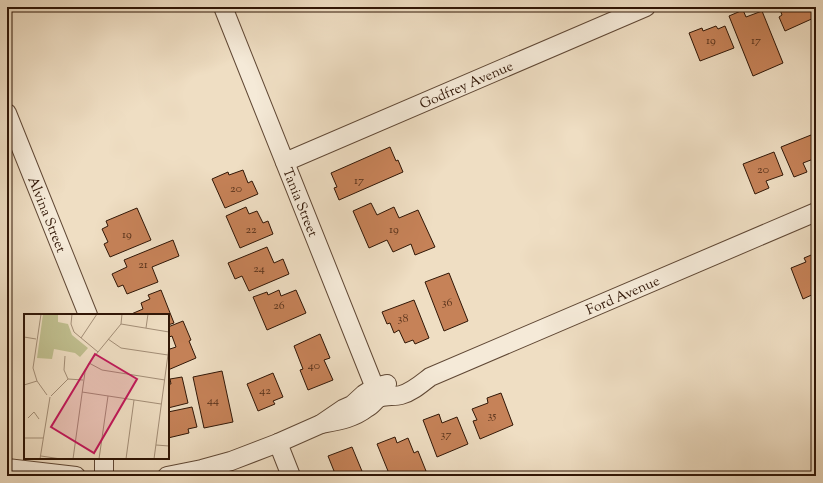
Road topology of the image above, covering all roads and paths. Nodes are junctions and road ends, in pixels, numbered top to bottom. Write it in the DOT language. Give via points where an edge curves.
graph roads {
  1 [pos="222,7"];
  2 [pos="646,7"];
  3 [pos="7,113"];
  4 [pos="285,162"];
  5 [pos="816,212"];
  6 [pos="88,314"];
  7 [pos="377,393"];
  8 [pos="278,443"];
  9 [pos="104,459"];
  10 [pos="7,468"];
  11 [pos="76,476"];
  12 [pos="104,476"];
  13 [pos="167,476"];
  14 [pos="291,476"];
  1 -- 4 [label="street, Tania Street"];
  2 -- 4 [label="street, Godfrey Avenue"];
  3 -- 6 [label="street, Alvina Street"];
  4 -- 7 [label="street, Tania Street"];
  5 -- 7 [label="street, Ford Avenue" via="430,377 412,391 387,396"];
  7 -- 8 [label="street" via="369,408 357,415 321,424"];
  8 -- 13 [label="street" via="231,461"];
  8 -- 14 [label="street"];
  9 -- 12 [label="street"];
  10 -- 11 [label="street"];
}
